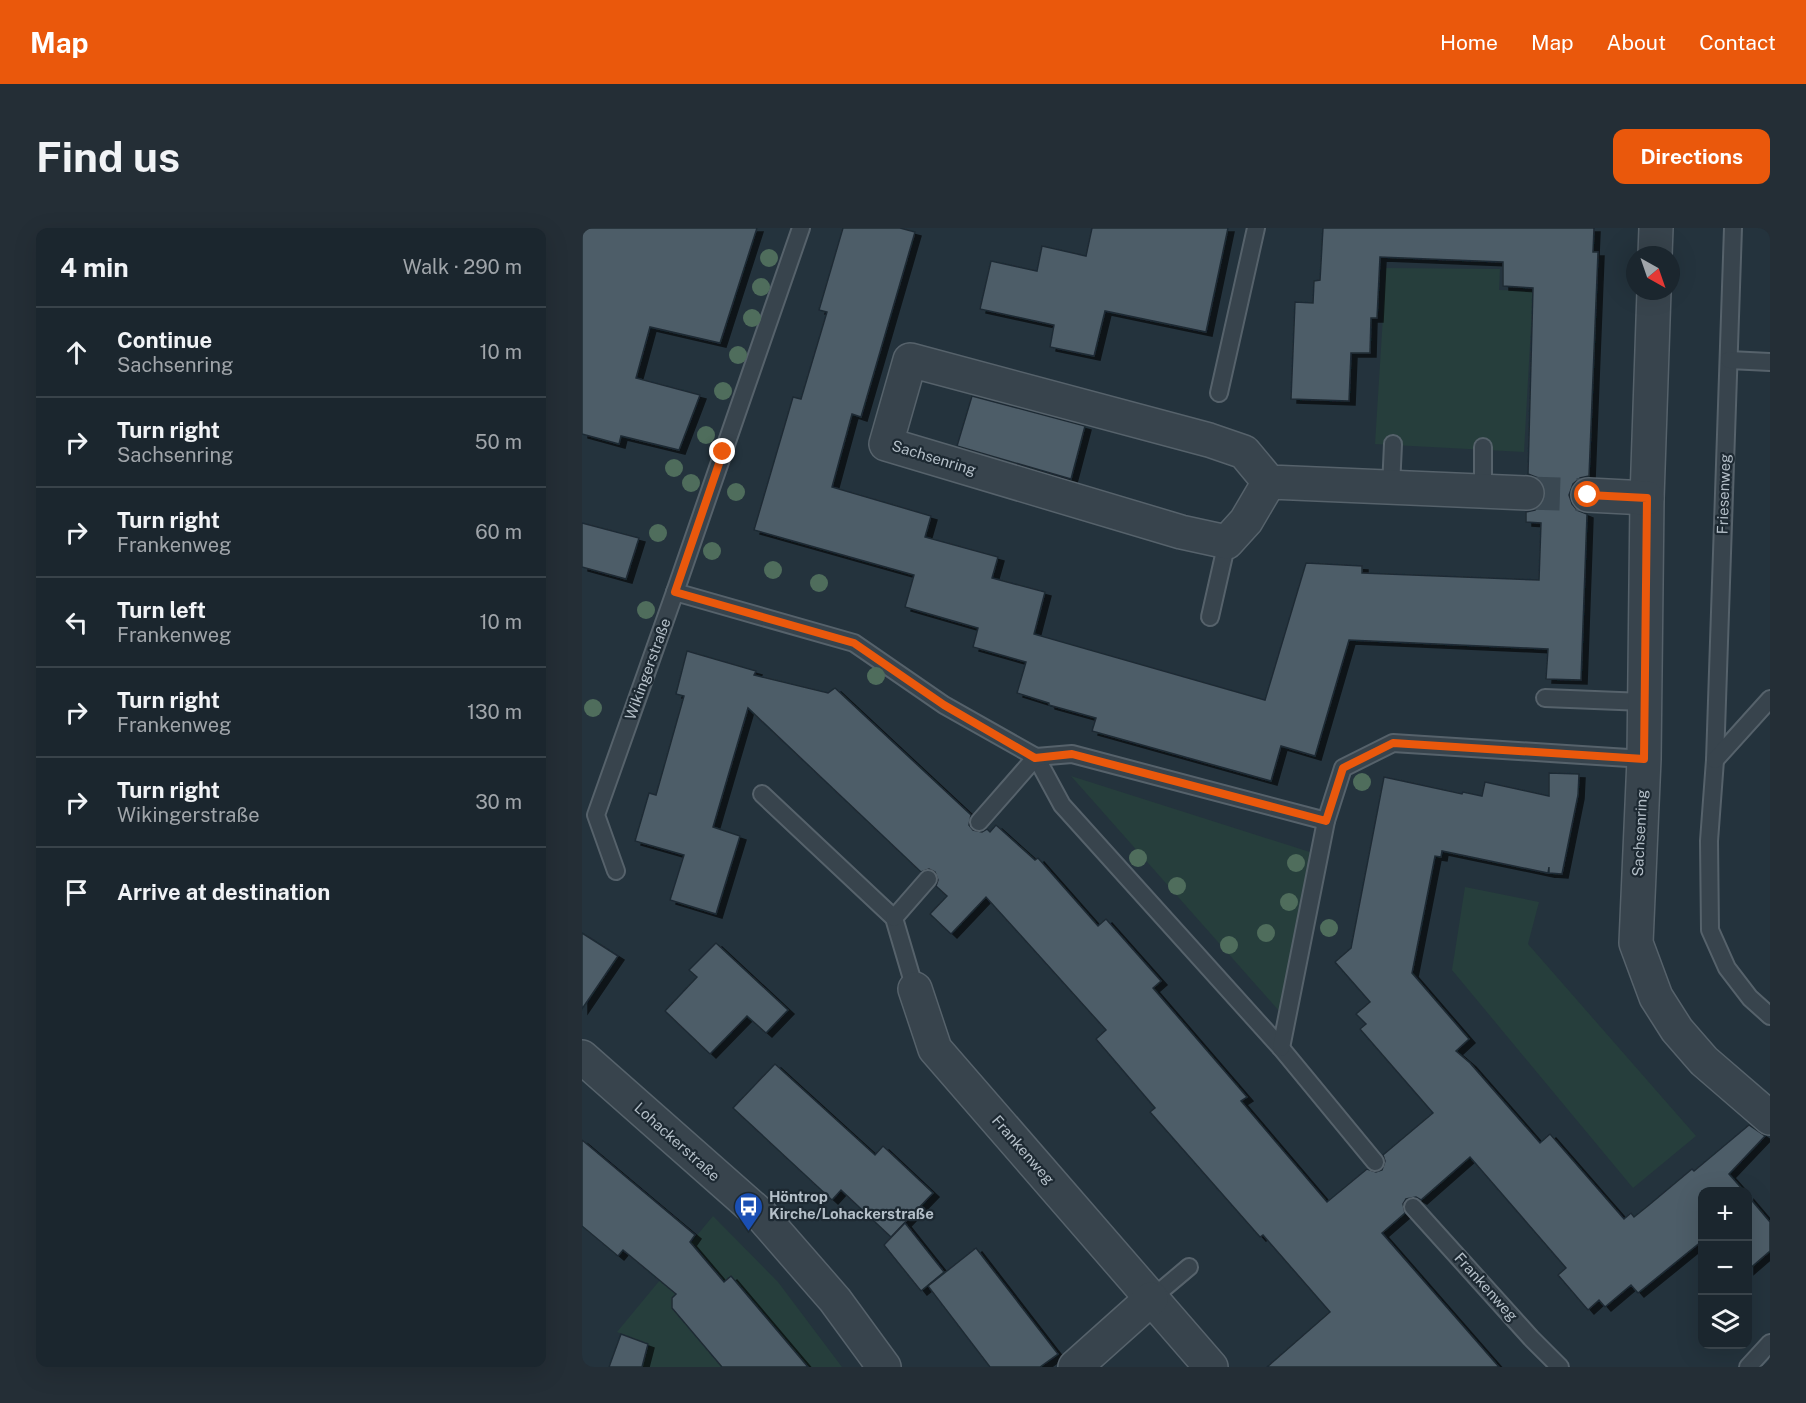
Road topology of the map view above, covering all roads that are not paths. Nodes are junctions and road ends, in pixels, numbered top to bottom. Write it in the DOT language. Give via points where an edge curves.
graph roads {
  1 [pos="801,228"];
  2 [pos="1256,228"];
  3 [pos="1656,228"];
  4 [pos="1733,228"];
  5 [pos="1655,246"];
  6 [pos="1654,300"];
  7 [pos="1729,360"];
  8 [pos="1770,362"];
  9 [pos="1219,393"];
  10 [pos="1393,444"];
  11 [pos="1483,447"];
  12 [pos="1269,482"];
  13 [pos="1391,487"];
  14 [pos="1483,491"];
  15 [pos="1527,493"];
  16 [pos="1588,495"];
  17 [pos="1647,498"];
  18 [pos="1227,542"];
  19 [pos="675,592"];
  20 [pos="1210,617"];
  21 [pos="1545,698"];
  22 [pos="1770,699"];
  23 [pos="1644,702"];
  24 [pos="1035,758"];
  25 [pos="1644,759"];
  26 [pos="1715,760"];
  27 [pos="762,794"];
  28 [pos="1326,821"];
  29 [pos="979,822"];
  30 [pos="616,871"];
  31 [pos="928,879"];
  32 [pos="894,918"];
  33 [pos="915,989"];
  34 [pos="1770,1016"];
  35 [pos="1281,1048"];
  36 [pos="582,1058"];
  37 [pos="1770,1118"];
  38 [pos="1375,1162"];
  39 [pos="1413,1207"];
  40 [pos="1189,1267"];
  41 [pos="1151,1299"];
  42 [pos="1770,1343"];
  43 [pos="884,1367"];
  44 [pos="1074,1367"];
  45 [pos="1211,1367"];
  46 [pos="1560,1367"];
  47 [pos="1748,1367"];
  1 -- 19 [label="lane, Wikingerstraße"];
  2 -- 9 [label="lane"];
  3 -- 5 [label="street"];
  4 -- 7 [label="lane, Friesenweg"];
  6 -- 17 [label="street, Sachsenring"];
  7 -- 8 [label="lane"];
  7 -- 26 [label="lane, Friesenweg"];
  10 -- 13 [label="lane"];
  11 -- 14 [label="lane"];
  12 -- 13 [label="street"];
  12 -- 18 [label="street" via="1246,521"];
  12 -- 18 [label="street, Sachsenring" via="1244,452 1209,440 910,360 886,444 1181,532"];
  13 -- 14 [label="street"];
  14 -- 15 [label="street"];
  16 -- 17 [label="street"];
  17 -- 23 [label="street, Sachsenring"];
  18 -- 20 [label="lane"];
  19 -- 24 [label="lane" via="854,643 944,705"];
  19 -- 30 [label="lane, Wikingerstraße" via="596,815"];
  21 -- 23 [label="lane"];
  22 -- 26 [label="lane"];
  23 -- 25 [label="street, Sachsenring"];
  24 -- 28 [label="lane" via="1072,754"];
  24 -- 29 [label="lane"];
  24 -- 35 [label="lane" via="1062,805"];
  25 -- 28 [label="lane" via="1393,743 1343,768"];
  25 -- 37 [label="street, Sachsenring" via="1636,943 1656,997 1677,1030 1704,1061"];
  26 -- 34 [label="lane, Friesenweg" via="1709,841 1710,930 1727,968"];
  27 -- 32 [label="lane"];
  28 -- 35 [label="lane"];
  31 -- 32 [label="lane"];
  32 -- 33 [label="lane"];
  33 -- 41 [label="street, Frankenweg" via="935,1049"];
  35 -- 38 [label="lane"];
  36 -- 43 [label="street, Lohackerstraße" via="761,1215 835,1300"];
  39 -- 46 [label="lane, Frankenweg"];
  40 -- 41 [label="lane"];
  41 -- 44 [label="street"];
  41 -- 45 [label="street, Frankenweg"];
  42 -- 47 [label="lane"];
}
